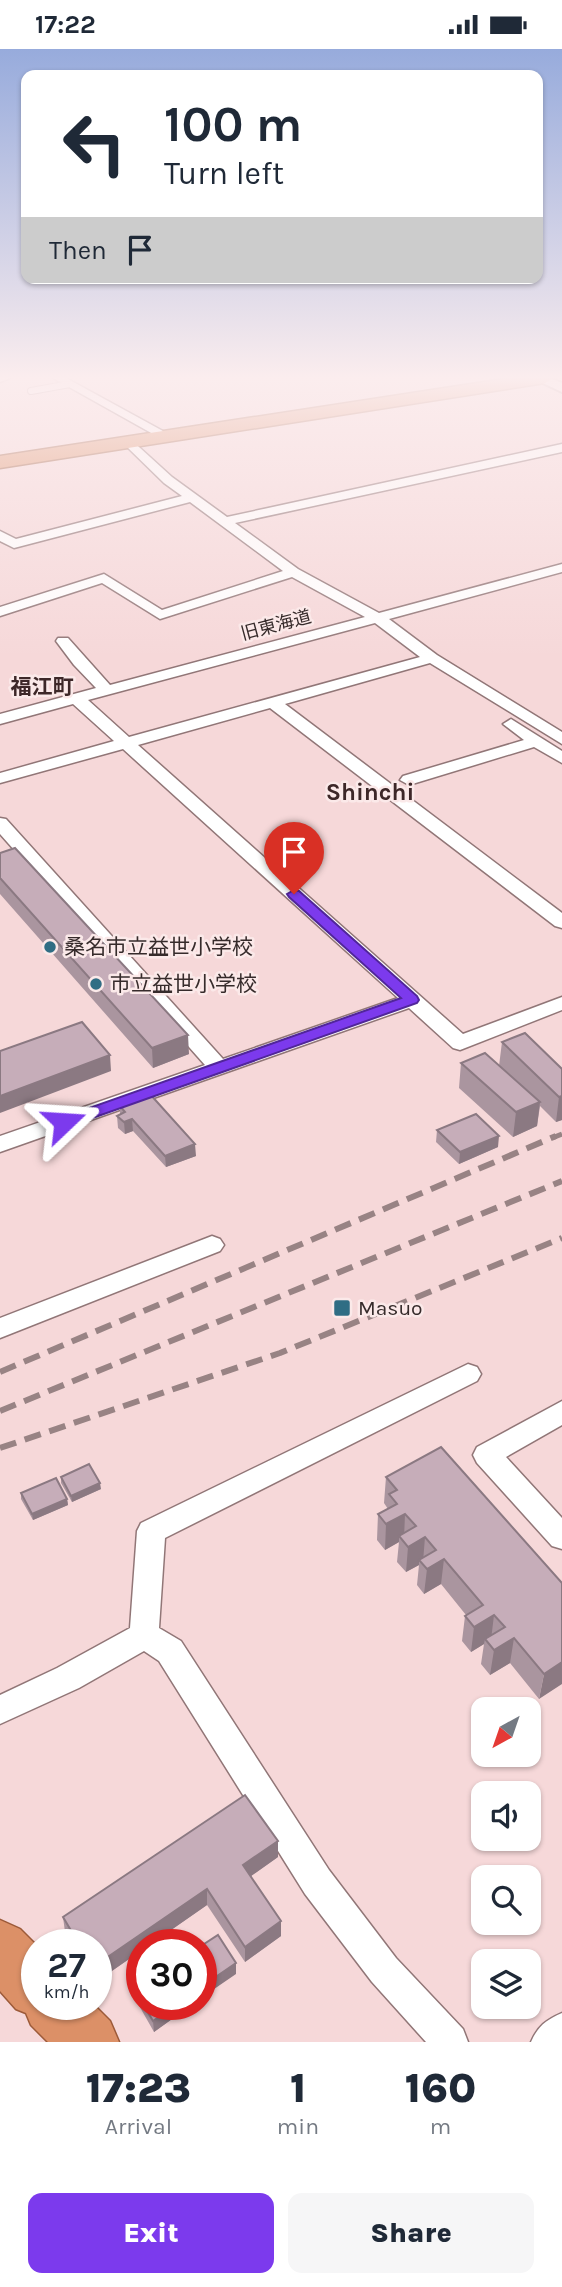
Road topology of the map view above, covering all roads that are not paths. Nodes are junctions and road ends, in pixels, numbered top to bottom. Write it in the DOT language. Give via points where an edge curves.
graph roads {
  1 [pos="161,471"];
  2 [pos="457,471"];
  3 [pos="191,498"];
  4 [pos="223,522"];
  5 [pos="0,535"];
  6 [pos="562,568"];
  7 [pos="293,572"];
  8 [pos="0,612"];
  9 [pos="378,618"];
  10 [pos="63,641"];
  11 [pos="424,661"];
  12 [pos="108,691"];
  13 [pos="77,699"];
  14 [pos="274,703"];
  15 [pos="0,719"];
  16 [pos="561,738"];
  17 [pos="539,742"];
  18 [pos="128,744"];
  19 [pos="562,758"];
  20 [pos="0,778"];
  21 [pos="409,780"];
  22 [pos="0,823"];
  23 [pos="562,922"];
  24 [pos="412,1000"];
  25 [pos="562,1003"];
  26 [pos="219,1067"];
  27 [pos="0,1144"];
  28 [pos="212,1245"];
  29 [pos="0,1328"];
  30 [pos="468,1374"];
  31 [pos="562,1412"];
  32 [pos="562,1537"];
  33 [pos="144,1635"];
  34 [pos="0,1710"];
  35 [pos="0,1949"];
  36 [pos="21,1971"];
  37 [pos="68,2020"];
  38 [pos="562,2031"];
  39 [pos="89,2042"];
  40 [pos="450,2042"];
  41 [pos="549,2042"];
  1 -- 3 [label="street"];
  2 -- 4 [label="street"];
  3 -- 4 [label="street"];
  3 -- 5 [label="street" via="14,544"];
  4 -- 7 [label="street"];
  6 -- 9 [label="street, 旧東海道"];
  7 -- 8 [label="street" via="160,615 104,578"];
  7 -- 9 [label="street"];
  9 -- 11 [label="street"];
  9 -- 12 [label="street, 旧東海道"];
  10 -- 12 [label="street"];
  11 -- 14 [label="street"];
  11 -- 16 [label="street"];
  11 -- 17 [label="street"];
  12 -- 13 [label="street, 旧東海道"];
  13 -- 15 [label="street, 旧東海道"];
  13 -- 18 [label="street"];
  14 -- 18 [label="street"];
  14 -- 23 [label="street"];
  16 -- 17 [label="street"];
  17 -- 19 [label="street"];
  17 -- 21 [label="street"];
  18 -- 20 [label="street"];
  18 -- 24 [label="street"];
  22 -- 26 [label="street"];
  24 -- 25 [label="street" via="460,1043"];
  24 -- 26 [label="street"];
  26 -- 27 [label="street"];
  28 -- 29 [label="street"];
  30 -- 33 [label="street" via="151,1531"];
  31 -- 32 [label="street" via="487,1455"];
  33 -- 34 [label="street"];
  33 -- 40 [label="street" via="170,1651 317,1882 384,1970"];
  35 -- 36 [label="highway"];
  37 -- 39 [label="highway"];
  38 -- 41 [label="street"];
}
